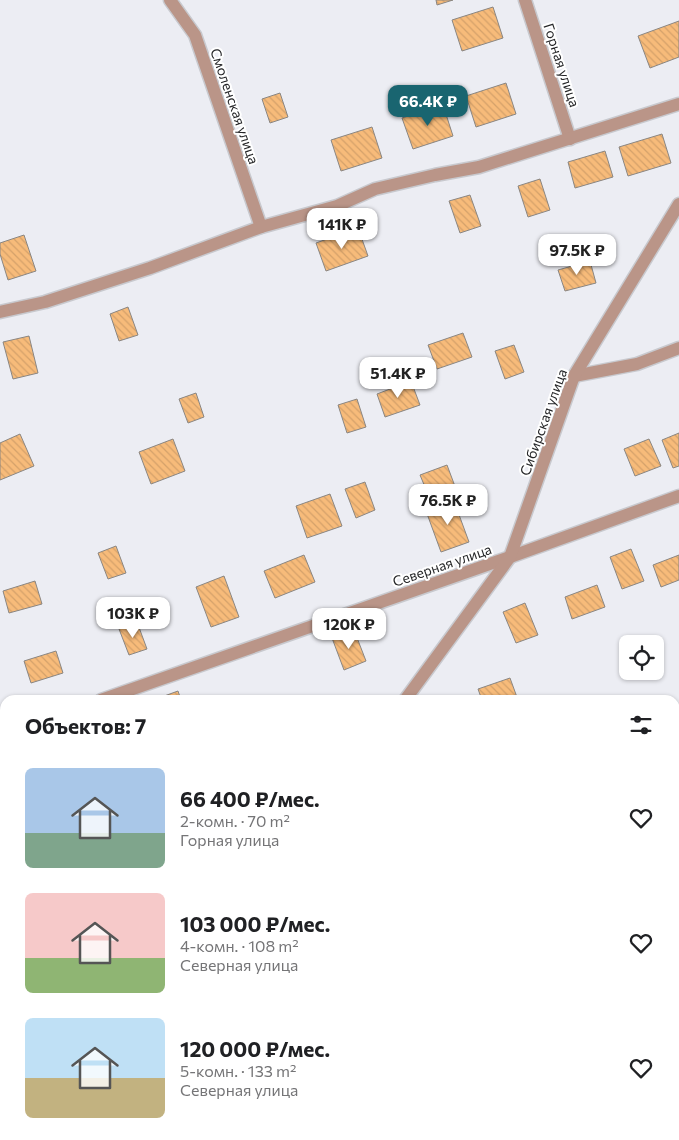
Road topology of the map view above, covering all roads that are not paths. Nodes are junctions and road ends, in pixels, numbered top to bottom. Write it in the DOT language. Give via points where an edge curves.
graph roads {
  1 [pos="170,0"];
  2 [pos="525,0"];
  3 [pos="679,104"];
  4 [pos="570,139"];
  5 [pos="679,204"];
  6 [pos="260,227"];
  7 [pos="0,312"];
  8 [pos="679,348"];
  9 [pos="574,376"];
  10 [pos="679,496"];
  11 [pos="510,557"];
  12 [pos="115,695"];
  13 [pos="408,695"];
  1 -- 6 [label="street, Смоленская улица" via="195,35"];
  2 -- 4 [label="street, Горная улица"];
  3 -- 4 [label="street"];
  4 -- 6 [label="street" via="479,167 375,189 337,206"];
  5 -- 9 [label="street, Сибирская улица"];
  6 -- 7 [label="street" via="150,268 45,302"];
  8 -- 9 [label="street" via="637,364"];
  9 -- 11 [label="street, Сибирская улица"];
  10 -- 11 [label="street, Северная улица"];
  11 -- 12 [label="street, Северная улица"];
  11 -- 13 [label="street, Сибирская улица"];
}
